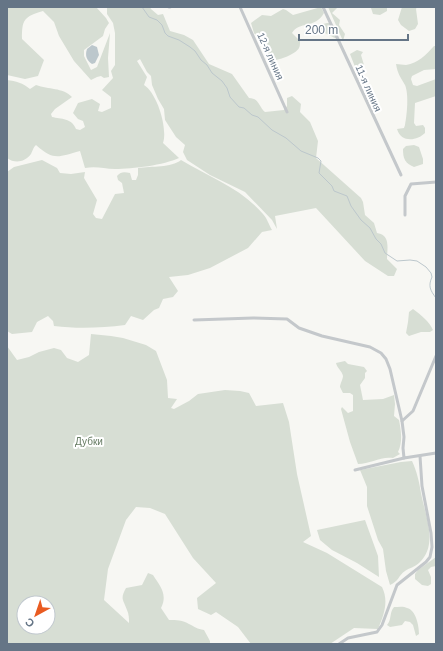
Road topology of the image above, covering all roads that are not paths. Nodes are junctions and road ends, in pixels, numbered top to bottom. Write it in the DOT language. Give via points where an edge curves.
graph roads {
  1 [pos="240,7"];
  2 [pos="323,7"];
  3 [pos="287,112"];
  4 [pos="401,175"];
  5 [pos="436,182"];
  6 [pos="405,214"];
  7 [pos="194,320"];
  8 [pos="436,356"];
  9 [pos="402,422"];
  10 [pos="436,453"];
  11 [pos="420,456"];
  12 [pos="404,458"];
  13 [pos="355,470"];
  14 [pos="339,644"];
  1 -- 3 [label="street, 12-я линия"];
  2 -- 4 [label="street, 11-я линия"];
  5 -- 6 [label="street" via="411,184 405,196"];
  7 -- 9 [label="street" via="287,319 299,328 322,336 370,347 386,359"];
  8 -- 9 [label="street" via="413,411"];
  9 -- 12 [label="street"];
  10 -- 11 [label="street"];
  11 -- 12 [label="street"];
  11 -- 14 [label="street" via="422,486 431,533 430,557 397,584 380,629 373,634 348,638"];
  12 -- 13 [label="street"];
}
